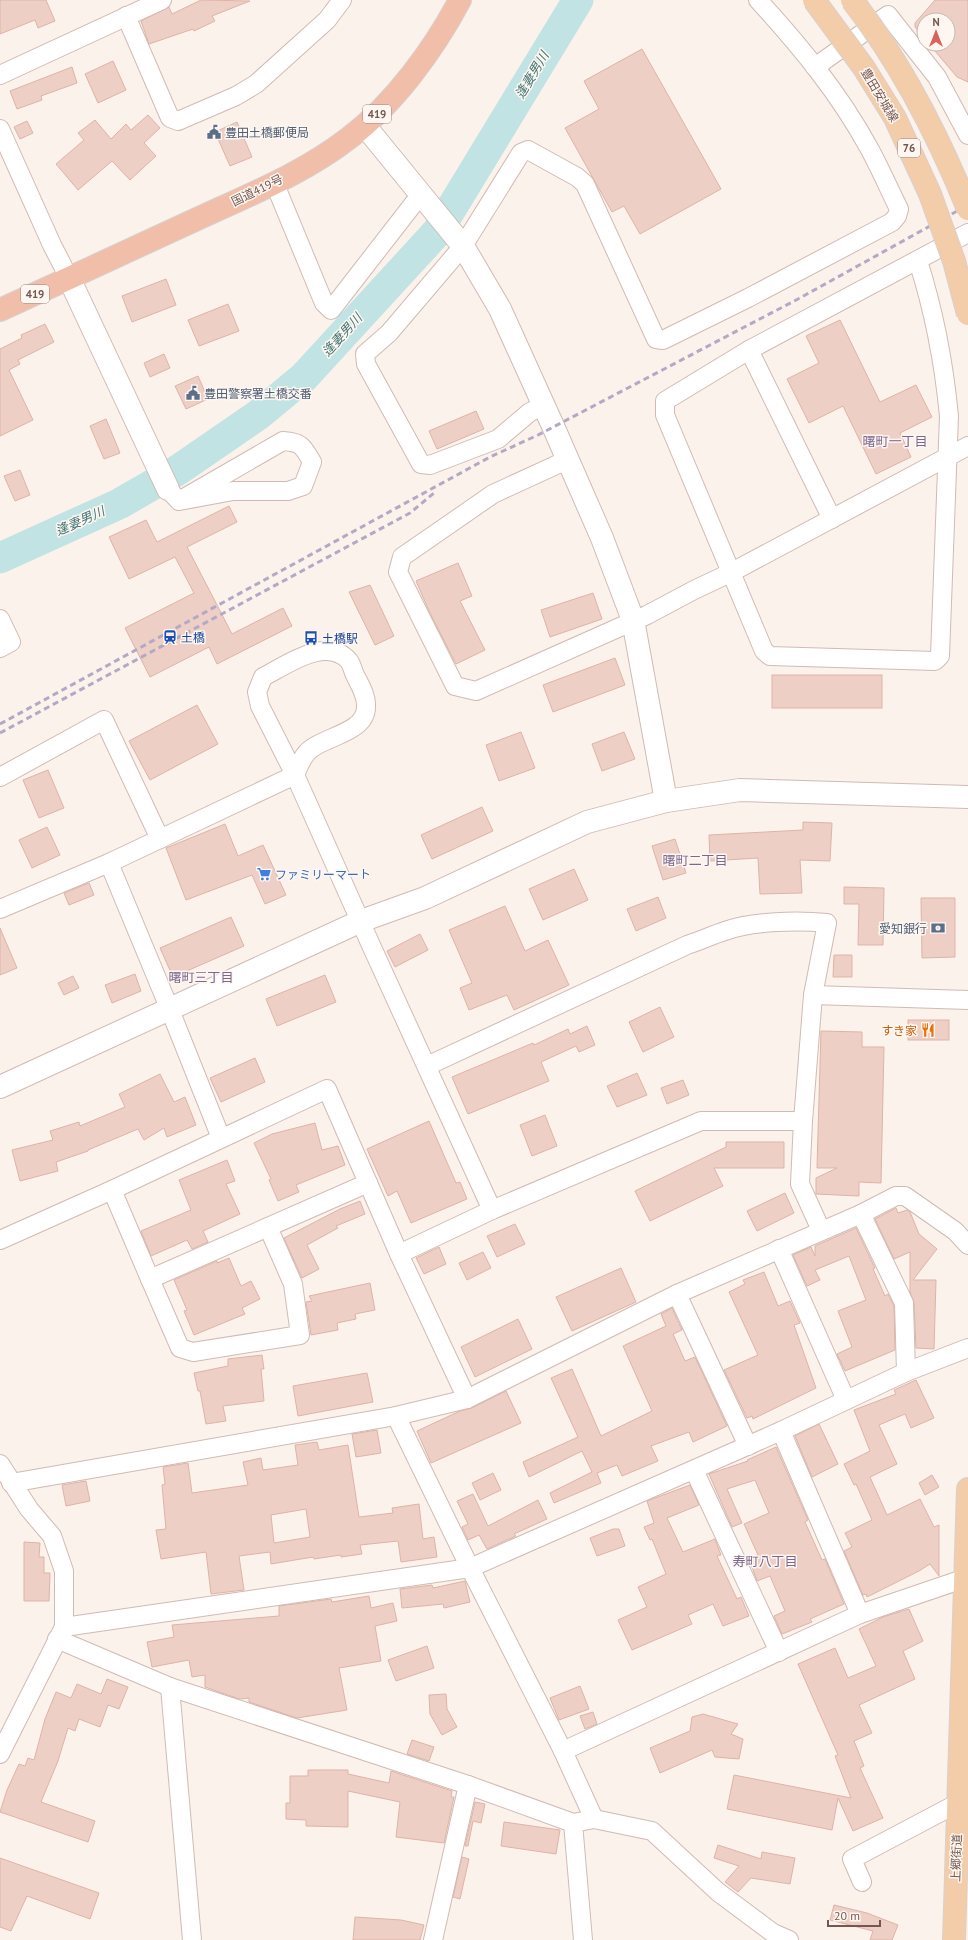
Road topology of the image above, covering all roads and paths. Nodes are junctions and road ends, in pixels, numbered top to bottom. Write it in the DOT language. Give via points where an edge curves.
graph roads {
  1 [pos="162,0"];
  2 [pos="342,0"];
  3 [pos="460,0"];
  4 [pos="758,0"];
  5 [pos="814,0"];
  6 [pos="852,0"];
  7 [pos="126,16"];
  8 [pos="815,67"];
  9 [pos="0,74"];
  10 [pos="365,126"];
  11 [pos="0,129"];
  12 [pos="968,136"];
  13 [pos="274,182"];
  14 [pos="424,197"];
  15 [pos="968,209"];
  16 [pos="968,234"];
  17 [pos="463,246"];
  18 [pos="918,261"];
  19 [pos="70,278"];
  20 [pos="0,310"];
  21 [pos="968,314"];
  22 [pos="749,350"];
  23 [pos="543,406"];
  24 [pos="968,446"];
  25 [pos="948,456"];
  26 [pos="568,460"];
  27 [pos="173,495"];
  28 [pos="832,519"];
  29 [pos="732,572"];
  30 [pos="0,619"];
  31 [pos="633,620"];
  32 [pos="0,648"];
  33 [pos="274,734"];
  34 [pos="310,749"];
  35 [pos="295,775"];
  36 [pos="0,777"];
  37 [pos="968,797"];
  38 [pos="666,801"];
  39 [pos="160,840"];
  40 [pos="110,863"];
  41 [pos="0,910"];
  42 [pos="361,921"];
  43 [pos="813,995"];
  44 [pos="968,1000"];
  45 [pos="170,1010"];
  46 [pos="427,1066"];
  47 [pos="0,1087"];
  48 [pos="802,1121"];
  49 [pos="221,1138"];
  50 [pos="368,1183"];
  51 [pos="112,1190"];
  52 [pos="492,1210"];
  53 [pos="861,1214"];
  54 [pos="268,1227"];
  55 [pos="821,1230"];
  56 [pos="0,1240"];
  57 [pos="968,1245"];
  58 [pos="779,1249"];
  59 [pos="399,1254"];
  60 [pos="150,1279"];
  61 [pos="677,1294"];
  62 [pos="968,1348"];
  63 [pos="906,1372"];
  64 [pos="467,1399"];
  65 [pos="846,1400"];
  66 [pos="396,1416"];
  67 [pos="781,1431"];
  68 [pos="748,1446"];
  69 [pos="0,1464"];
  70 [pos="694,1470"];
  71 [pos="12,1483"];
  72 [pos="968,1489"];
  73 [pos="470,1568"];
  74 [pos="966,1578"];
  75 [pos="860,1614"];
  76 [pos="60,1633"];
  77 [pos="779,1652"];
  78 [pos="170,1687"];
  79 [pos="564,1751"];
  80 [pos="0,1754"];
  81 [pos="963,1781"];
  82 [pos="468,1785"];
  83 [pos="958,1803"];
  84 [pos="594,1819"];
  85 [pos="573,1822"];
  86 [pos="862,1882"];
  87 [pos="192,1940"];
  88 [pos="433,1940"];
  89 [pos="583,1940"];
  90 [pos="789,1940"];
  91 [pos="954,1940"];
  1 -- 7 [label="street"];
  2 -- 7 [label="street" via="328,20 256,84 236,96 178,121 170,118"];
  3 -- 10 [label="highway, 国道419号 / 419" via="429,51"];
  4 -- 8 [label="street"];
  5 -- 21 [label="main road, 豊田安城線 / 76, bridge" via="860,62 895,118 930,194 954,261"];
  6 -- 15 [label="main road, 76, bridge" via="900,69 933,132"];
  7 -- 9 [label="street"];
  8 -- 12 [label="street" via="888,15 938,77"];
  8 -- 17 [label="street" via="869,148 899,209 897,216 892,222 748,298 663,340 656,339 585,184 528,150 521,154"];
  10 -- 13 [label="highway, 国道419号 / 419" via="319,158"];
  10 -- 14 [label="street"];
  11 -- 19 [label="street" via="52,245"];
  13 -- 14 [label="street" via="324,303 330,310"];
  13 -- 19 [label="highway, 国道419号 / 419"];
  14 -- 17 [label="street"];
  16 -- 18 [label="street"];
  17 -- 23 [label="street" via="500,309"];
  17 -- 23 [label="street" via="390,333 365,354 366,364 421,464 430,465 498,439 530,412"];
  18 -- 22 [label="street"];
  18 -- 25 [label="street" via="927,288 946,378 949,416"];
  19 -- 20 [label="highway, 国道419号 / 419"];
  19 -- 27 [label="street" via="148,449"];
  22 -- 28 [label="street"];
  22 -- 29 [label="street" via="665,401 665,415"];
  23 -- 26 [label="street"];
  24 -- 25 [label="street"];
  25 -- 28 [label="street"];
  25 -- 29 [label="street" via="940,656 935,661 770,656 764,651"];
  26 -- 31 [label="street" via="602,538"];
  26 -- 31 [label="street" via="493,494 402,556 398,572 455,686 468,690 476,691"];
  27 -- 27 [label="street" via="283,441 296,442 305,449 312,462 303,486 288,491"];
  28 -- 29 [label="street"];
  29 -- 31 [label="street"];
  30 -- 32 [label="street" via="10,642"];
  31 -- 38 [label="street"];
  33 -- 34 [label="street" via="288,743"];
  33 -- 34 [label="street" via="260,706 257,692 263,677 307,654 336,652 349,662 364,692 366,706 363,719"];
  33 -- 35 [label="street"];
  34 -- 35 [label="street"];
  35 -- 39 [label="street"];
  35 -- 42 [label="street"];
  36 -- 39 [label="street" via="104,720"];
  37 -- 38 [label="street" via="740,790"];
  38 -- 42 [label="street" via="587,822 425,898"];
  39 -- 40 [label="street"];
  40 -- 41 [label="street"];
  40 -- 45 [label="street"];
  42 -- 45 [label="street"];
  42 -- 46 [label="street"];
  43 -- 44 [label="street"];
  43 -- 46 [label="street" via="827,923 768,923 726,930 687,945"];
  43 -- 48 [label="street"];
  45 -- 47 [label="street"];
  45 -- 49 [label="street"];
  46 -- 52 [label="street"];
  48 -- 52 [label="street" via="701,1121"];
  48 -- 55 [label="street" via="800,1184"];
  49 -- 50 [label="street" via="327,1089"];
  49 -- 51 [label="street"];
  50 -- 54 [label="street"];
  50 -- 59 [label="street"];
  51 -- 56 [label="street"];
  51 -- 60 [label="street"];
  52 -- 59 [label="street"];
  53 -- 55 [label="street"];
  53 -- 57 [label="street" via="896,1196 905,1196 955,1231"];
  53 -- 63 [label="street" via="904,1303"];
  54 -- 60 [label="street"];
  54 -- 60 [label="street" via="293,1284 300,1335 193,1352 180,1348"];
  55 -- 58 [label="street"];
  58 -- 61 [label="street"];
  58 -- 65 [label="street"];
  59 -- 64 [label="street"];
  61 -- 64 [label="street"];
  61 -- 68 [label="street"];
  62 -- 63 [label="street"];
  63 -- 65 [label="street"];
  64 -- 66 [label="street"];
  65 -- 67 [label="street"];
  66 -- 71 [label="street"];
  66 -- 73 [label="street"];
  67 -- 68 [label="street"];
  67 -- 75 [label="street"];
  68 -- 70 [label="street"];
  69 -- 71 [label="street"];
  70 -- 73 [label="street"];
  70 -- 77 [label="street"];
  71 -- 76 [label="street" via="52,1536 64,1571"];
  72 -- 74 [label="main road, 上郷街道"];
  73 -- 76 [label="street"];
  73 -- 79 [label="street"];
  74 -- 75 [label="street"];
  74 -- 81 [label="main road, 上郷街道"];
  75 -- 77 [label="street"];
  76 -- 78 [label="street"];
  76 -- 80 [label="street"];
  77 -- 79 [label="street"];
  78 -- 82 [label="street"];
  78 -- 87 [label="street"];
  79 -- 84 [label="street"];
  81 -- 83 [label="main road, 上郷街道"];
  82 -- 85 [label="street"];
  82 -- 88 [label="street"];
  83 -- 86 [label="street" via="852,1859"];
  83 -- 91 [label="main road, 上郷街道"];
  84 -- 85 [label="street"];
  84 -- 90 [label="street" via="652,1831 718,1892 773,1933"];
  85 -- 89 [label="street"];
}
